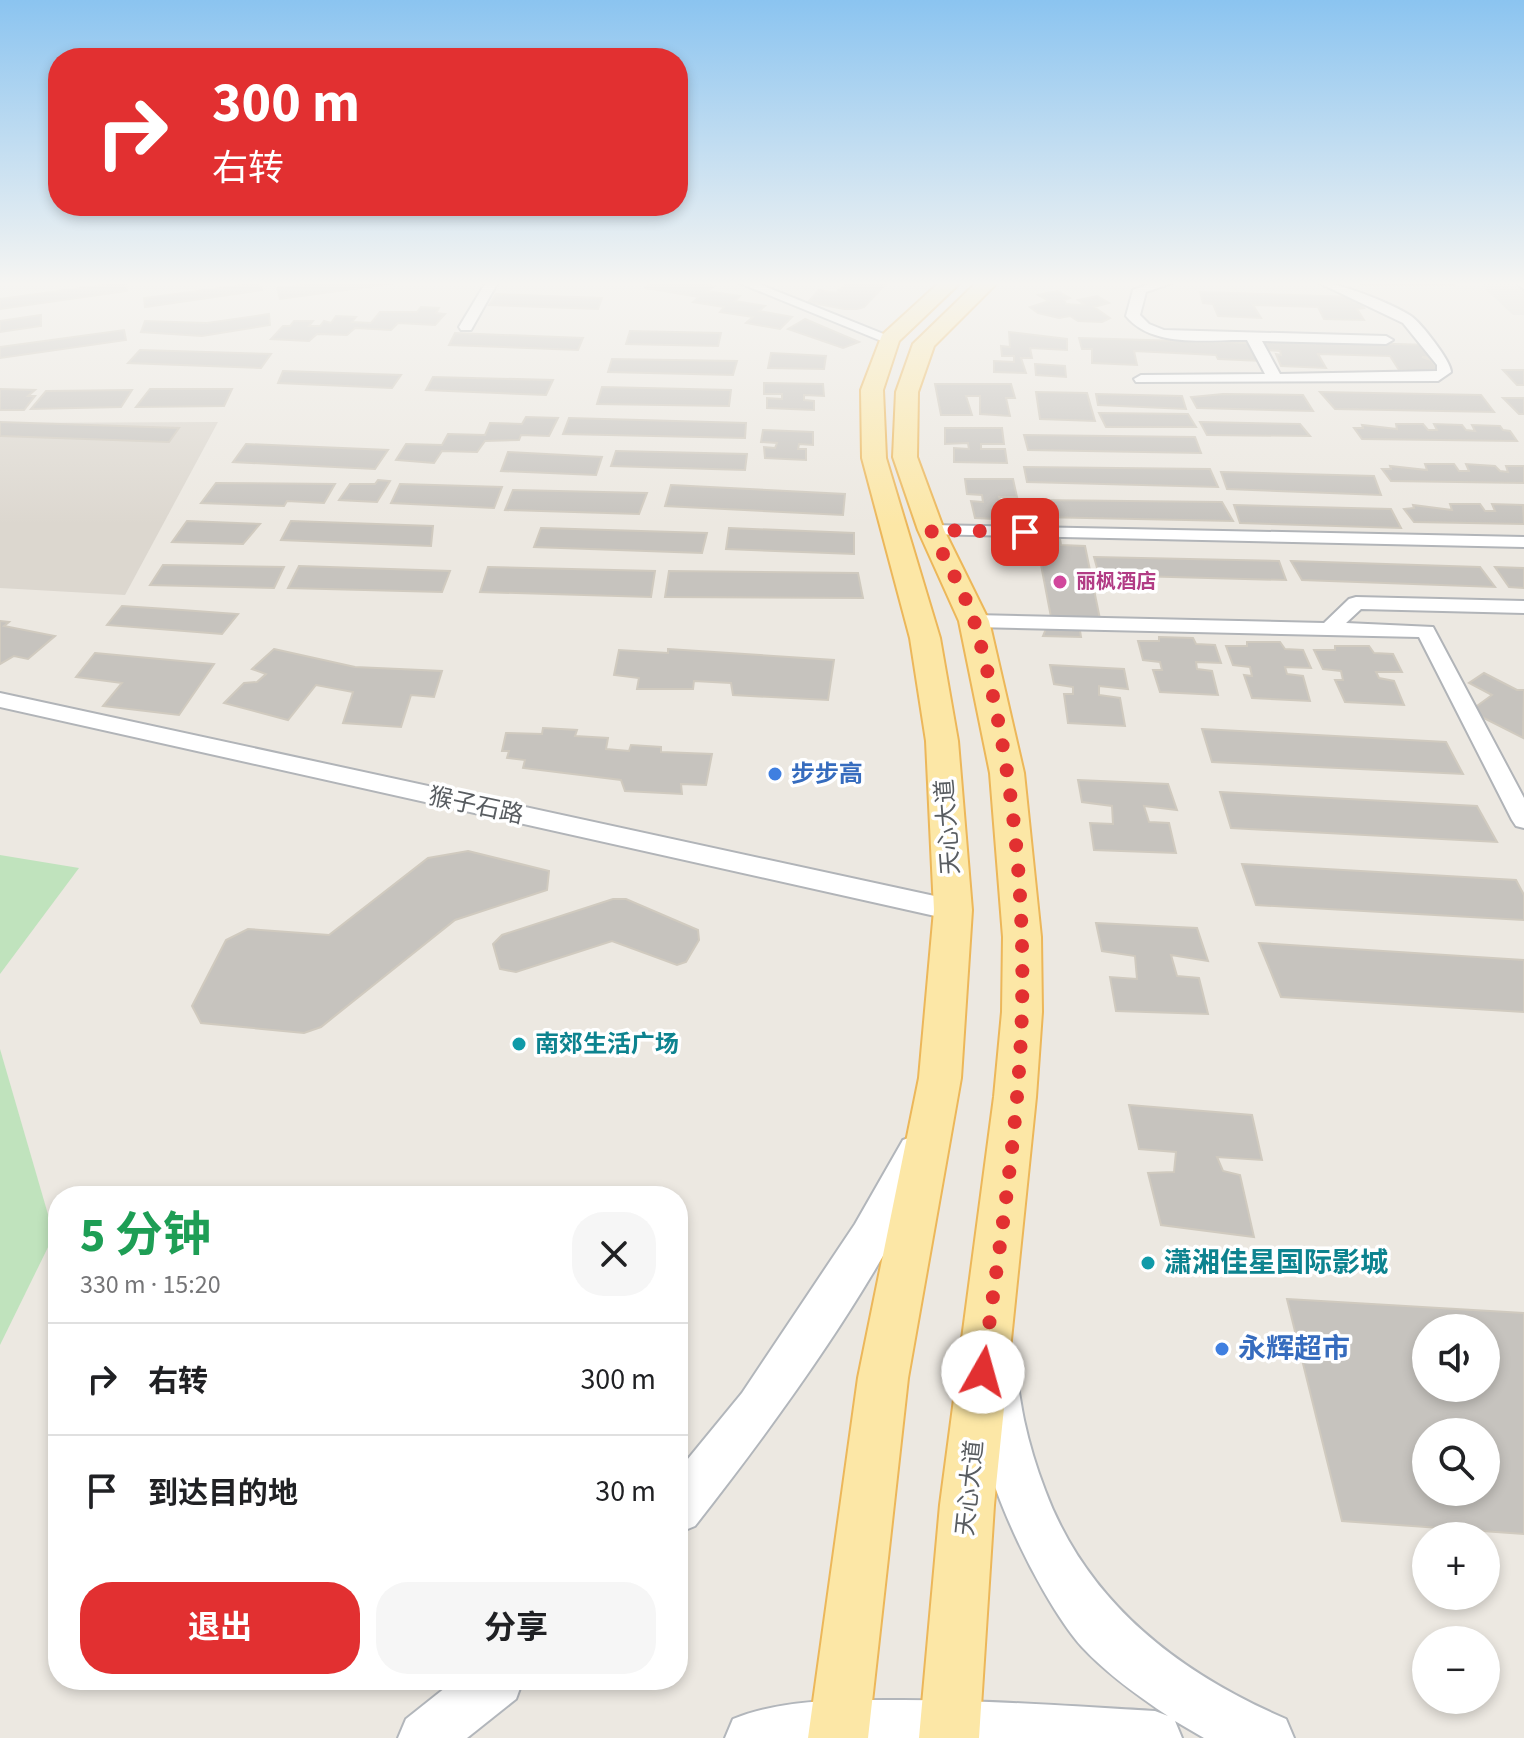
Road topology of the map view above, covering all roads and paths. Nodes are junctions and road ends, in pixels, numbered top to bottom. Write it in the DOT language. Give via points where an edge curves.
graph roads {
  1 [pos="881,363"];
  2 [pos="917,363"];
  3 [pos="1267,363"];
  4 [pos="1442,363"];
  5 [pos="1275,378"];
  6 [pos="1141,379"];
  7 [pos="931,530"];
  8 [pos="1524,542"];
  9 [pos="1524,607"];
  10 [pos="974,621"];
  11 [pos="1329,629"];
  12 [pos="0,700"];
  13 [pos="1524,820"];
  14 [pos="953,910"];
  15 [pos="929,1132"];
  16 [pos="991,1308"];
  17 [pos="688,1496"];
  18 [pos="485,1690"];
  19 [pos="839,1732"];
  20 [pos="950,1732"];
  21 [pos="425,1738"];
  22 [pos="752,1738"];
  23 [pos="1155,1738"];
  24 [pos="1267,1738"];
  1 -- 14 [label="main road, 天心大道" via="872,390 874,458 925,638 942,741"];
  2 -- 7 [label="main road, 天心大道" via="907,392 905,457"];
  3 -- 5 [label="street"];
  4 -- 5 [label="street" via="1444,372 1438,377"];
  5 -- 6 [label="street"];
  7 -- 8 [label="street"];
  7 -- 10 [label="main road, 天心大道"];
  9 -- 11 [label="street" via="1356,603"];
  10 -- 11 [label="street"];
  10 -- 16 [label="main road, 天心大道" via="1007,773 1022,937 1017,1083"];
  11 -- 13 [label="street" via="1426,631"];
  12 -- 14 [label="street, 猴子石路"];
  14 -- 15 [label="main road, 天心大道" via="940,1078"];
  15 -- 17 [label="main road" via="870,1238 758,1409"];
  15 -- 19 [label="main road, 天心大道" via="883,1378"];
  16 -- 20 [label="main road, 天心大道" via="967,1505"];
  16 -- 24 [label="main road" via="998,1408 1015,1479 1045,1546 1084,1608 1124,1652 1195,1703"];
  18 -- 21 [label="main road"];
  19 -- 20 [label="main road"];
  19 -- 22 [label="main road"];
  20 -- 23 [label="main road"];
}
